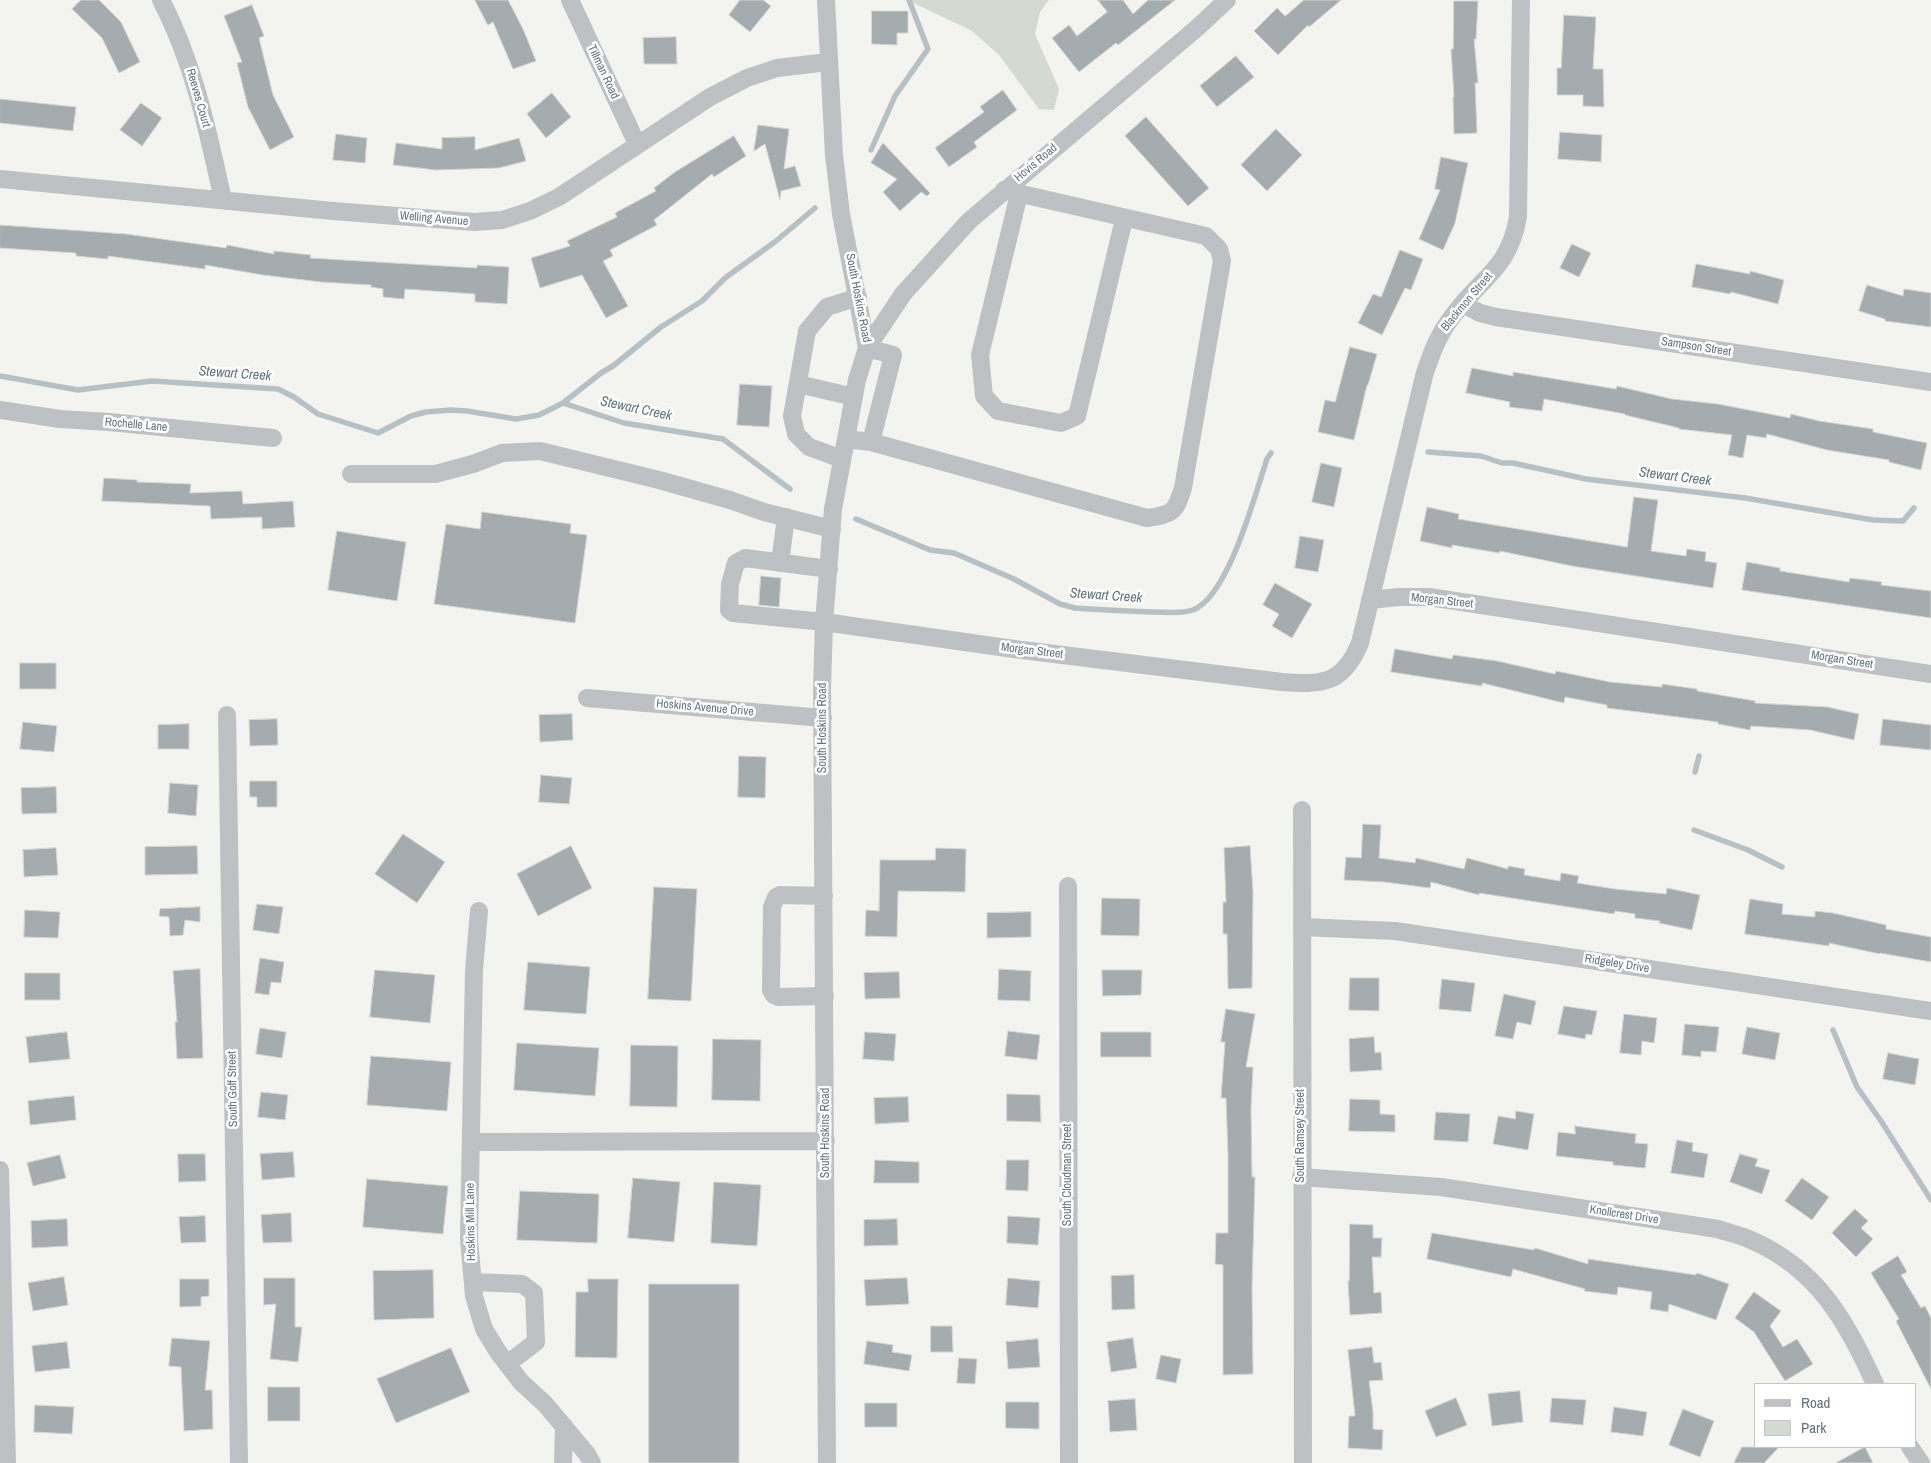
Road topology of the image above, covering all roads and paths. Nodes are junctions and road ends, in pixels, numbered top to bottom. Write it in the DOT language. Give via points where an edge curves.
graph roads {
  1 [pos="161,0"];
  2 [pos="570,0"];
  3 [pos="826,0"];
  4 [pos="1227,0"];
  5 [pos="1521,0"];
  6 [pos="828,62"];
  7 [pos="637,144"];
  8 [pos="0,179"];
  9 [pos="1011,192"];
  10 [pos="223,200"];
  11 [pos="1124,219"];
  12 [pos="858,297"];
  13 [pos="1463,304"];
  14 [pos="868,348"];
  15 [pos="1931,382"];
  16 [pos="798,384"];
  17 [pos="854,397"];
  18 [pos="0,410"];
  19 [pos="273,438"];
  20 [pos="846,439"];
  21 [pos="870,442"];
  22 [pos="842,459"];
  23 [pos="351,474"];
  24 [pos="786,517"];
  25 [pos="832,529"];
  26 [pos="780,563"];
  27 [pos="828,569"];
  28 [pos="1370,600"];
  29 [pos="824,622"];
  30 [pos="1931,674"];
  31 [pos="588,698"];
  32 [pos="227,716"];
  33 [pos="823,718"];
  34 [pos="1302,810"];
  35 [pos="1068,886"];
  36 [pos="824,896"];
  37 [pos="479,911"];
  38 [pos="1302,926"];
  39 [pos="825,996"];
  40 [pos="1931,1011"];
  41 [pos="826,1140"];
  42 [pos="471,1142"];
  43 [pos="0,1170"];
  44 [pos="1301,1177"];
  45 [pos="473,1282"];
  46 [pos="507,1364"];
  47 [pos="1875,1383"];
  48 [pos="564,1426"];
  49 [pos="1911,1448"];
  50 [pos="8,1463"];
  51 [pos="239,1463"];
  52 [pos="563,1463"];
  53 [pos="592,1463"];
  54 [pos="827,1463"];
  55 [pos="1069,1463"];
  56 [pos="1303,1463"];
  57 [pos="1921,1463"];
  1 -- 10 [label="street, Reeves Court" via="188,64"];
  2 -- 7 [label="street, Tillman Road"];
  3 -- 6 [label="street, South Hoskins Road"];
  4 -- 9 [label="street, Hovis Road"];
  5 -- 13 [label="street, Blackmon Street" via="1516,228 1509,250 1500,264"];
  6 -- 7 [label="street, Welling Avenue" via="777,68 748,78 710,97"];
  6 -- 12 [label="street, South Hoskins Road" via="834,156"];
  7 -- 10 [label="street, Welling Avenue" via="559,197 530,212 502,220 474,222"];
  8 -- 10 [label="street, Welling Avenue"];
  9 -- 11 [label="street"];
  9 -- 11 [label="street" via="980,355 984,396 998,411 1061,423 1077,416"];
  9 -- 14 [label="street, Hovis Road" via="969,221 924,269 903,294"];
  11 -- 21 [label="street" via="1206,236 1219,249 1222,261 1183,488 1177,506 1166,515 1147,518"];
  12 -- 14 [label="street, South Hoskins Road"];
  12 -- 16 [label="street" via="827,306 808,331"];
  13 -- 15 [label="street, Sampson Street" via="1496,317"];
  13 -- 28 [label="street, Blackmon Street" via="1432,350"];
  14 -- 17 [label="street, South Hoskins Road"];
  14 -- 21 [label="street" via="893,355"];
  16 -- 17 [label="street"];
  16 -- 22 [label="street" via="792,416 796,434 809,447"];
  17 -- 20 [label="street, South Hoskins Road"];
  18 -- 19 [label="street, Rochelle Lane" via="60,419"];
  20 -- 21 [label="street"];
  20 -- 22 [label="street, South Hoskins Road"];
  22 -- 25 [label="street, South Hoskins Road"];
  23 -- 24 [label="street" via="435,474 502,452 540,451"];
  24 -- 25 [label="street"];
  24 -- 26 [label="street"];
  25 -- 27 [label="street, South Hoskins Road"];
  26 -- 27 [label="street"];
  26 -- 29 [label="street, Morgan Street" via="744,558 736,564 730,584 729,610"];
  27 -- 29 [label="street, South Hoskins Road"];
  28 -- 29 [label="street, Morgan Street" via="1354,659 1336,676 1312,684"];
  28 -- 30 [label="street, Morgan Street" via="1429,598"];
  29 -- 33 [label="street, South Hoskins Road"];
  31 -- 33 [label="street, Hoskins Avenue Drive"];
  32 -- 51 [label="street, South Goff Street"];
  33 -- 36 [label="street, South Hoskins Road"];
  34 -- 38 [label="street, South Ramsey Street"];
  35 -- 55 [label="street, South Cloudman Street"];
  36 -- 39 [label="street, South Hoskins Road"];
  36 -- 39 [label="street" via="776,897 772,908 771,990 778,997"];
  37 -- 42 [label="street, Hoskins Mill Lane" via="474,970"];
  38 -- 40 [label="street, Ridgeley Drive" via="1394,931"];
  38 -- 44 [label="street, South Ramsey Street"];
  39 -- 41 [label="street, South Hoskins Road"];
  41 -- 42 [label="street"];
  41 -- 54 [label="street, South Hoskins Road"];
  42 -- 45 [label="street, Hoskins Mill Lane" via="469,1240"];
  43 -- 50 [label="street"];
  44 -- 47 [label="street, Knollcrest Drive" via="1441,1187 1718,1230 1750,1239 1778,1253 1817,1286 1842,1318"];
  44 -- 56 [label="street, South Ramsey Street"];
  45 -- 46 [label="street, Hoskins Mill Lane" via="484,1330"];
  45 -- 46 [label="street" via="522,1284 534,1293 536,1342"];
  46 -- 48 [label="street, Hoskins Mill Lane" via="520,1382"];
  48 -- 52 [label="street"];
  48 -- 53 [label="street, Hoskins Mill Lane"];
  49 -- 57 [label="street"];
}
